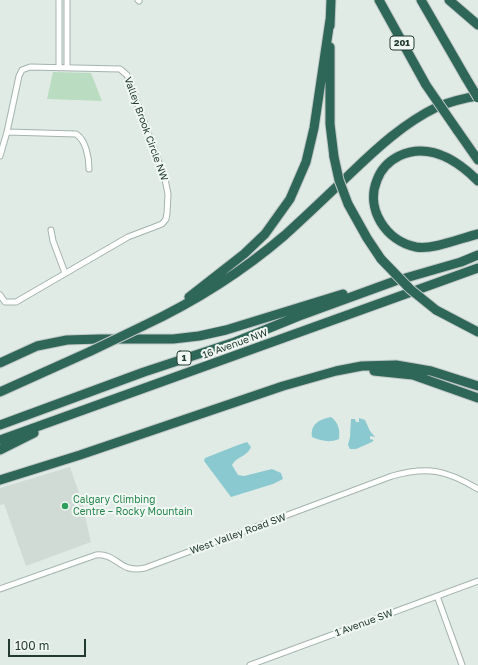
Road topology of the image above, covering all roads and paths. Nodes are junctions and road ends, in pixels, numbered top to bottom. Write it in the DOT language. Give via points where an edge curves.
graph roads {
  1 [pos="58,0"];
  2 [pos="67,0"];
  3 [pos="331,0"];
  4 [pos="379,0"];
  5 [pos="421,0"];
  6 [pos="449,0"];
  7 [pos="330,20"];
  8 [pos="478,25"];
  9 [pos="59,68"];
  10 [pos="67,68"];
  11 [pos="478,97"];
  12 [pos="7,132"];
  13 [pos="0,156"];
  14 [pos="478,160"];
  15 [pos="89,169"];
  16 [pos="478,181"];
  17 [pos="51,230"];
  18 [pos="478,234"];
  19 [pos="478,255"];
  20 [pos="478,268"];
  21 [pos="65,273"];
  22 [pos="368,291"];
  23 [pos="0,295"];
  24 [pos="143,326"];
  25 [pos="478,332"];
  26 [pos="0,363"];
  27 [pos="336,371"];
  28 [pos="478,386"];
  29 [pos="0,392"];
  30 [pos="478,398"];
  31 [pos="63,418"];
  32 [pos="0,425"];
  33 [pos="0,440"];
  34 [pos="0,450"];
  35 [pos="0,480"];
  36 [pos="478,489"];
  37 [pos="478,581"];
  38 [pos="0,589"];
  39 [pos="437,596"];
  40 [pos="250,665"];
  41 [pos="462,665"];
  1 -- 9 [label="street"];
  2 -- 10 [label="street"];
  3 -- 7 [label="highway"];
  4 -- 14 [label="highway, 201, bridge" via="426,85"];
  5 -- 11 [label="highway, bridge"];
  6 -- 8 [label="highway"];
  7 -- 24 [label="highway" via="314,128 306,162 290,200 265,234 244,254 186,300"];
  7 -- 25 [label="highway, bridge" via="330,124 339,180 348,204 381,259 410,289 436,310"];
  9 -- 10 [label="street, Valley Brook Circle NW"];
  9 -- 12 [label="street, Valley Brook Circle NW" via="30,67 22,70"];
  10 -- 21 [label="street, Valley Brook Circle NW" via="118,69 126,73 165,179 168,194 166,219 162,224 128,237"];
  11 -- 24 [label="highway" via="438,107 411,122 380,145 284,235 252,261 185,306"];
  12 -- 13 [label="street, Valley Brook Circle NW"];
  12 -- 15 [label="street" via="76,134 82,140 89,160"];
  16 -- 18 [label="highway" via="465,168 448,158 430,151 417,151 392,160 377,179 373,193 379,221 389,234 403,243 429,247"];
  17 -- 21 [label="street"];
  19 -- 22 [label="highway, 16 Avenue NW / 1"];
  20 -- 31 [label="highway, 16 Avenue NW / 1"];
  21 -- 23 [label="street, Valley Brook Circle NW" via="16,302 7,303"];
  22 -- 26 [label="highway" via="348,293 199,336 173,339 67,340 37,346"];
  22 -- 32 [label="highway, 16 Avenue NW / 1" via="235,342 144,372"];
  24 -- 29 [label="highway, bridge"];
  27 -- 28 [label="highway" via="362,366 396,365 430,371"];
  27 -- 30 [label="highway" via="378,371 413,375"];
  27 -- 35 [label="highway" via="283,386"];
  31 -- 33 [label="highway, 16 Avenue NW / 1"];
  31 -- 34 [label="highway"];
  36 -- 38 [label="street, West Valley Road SW" via="445,473 431,470 413,471 392,476 145,568 130,570 108,556 96,554"];
  37 -- 39 [label="street, 1 Avenue SW"];
  39 -- 40 [label="street, 1 Avenue SW"];
  39 -- 41 [label="street"];
}
